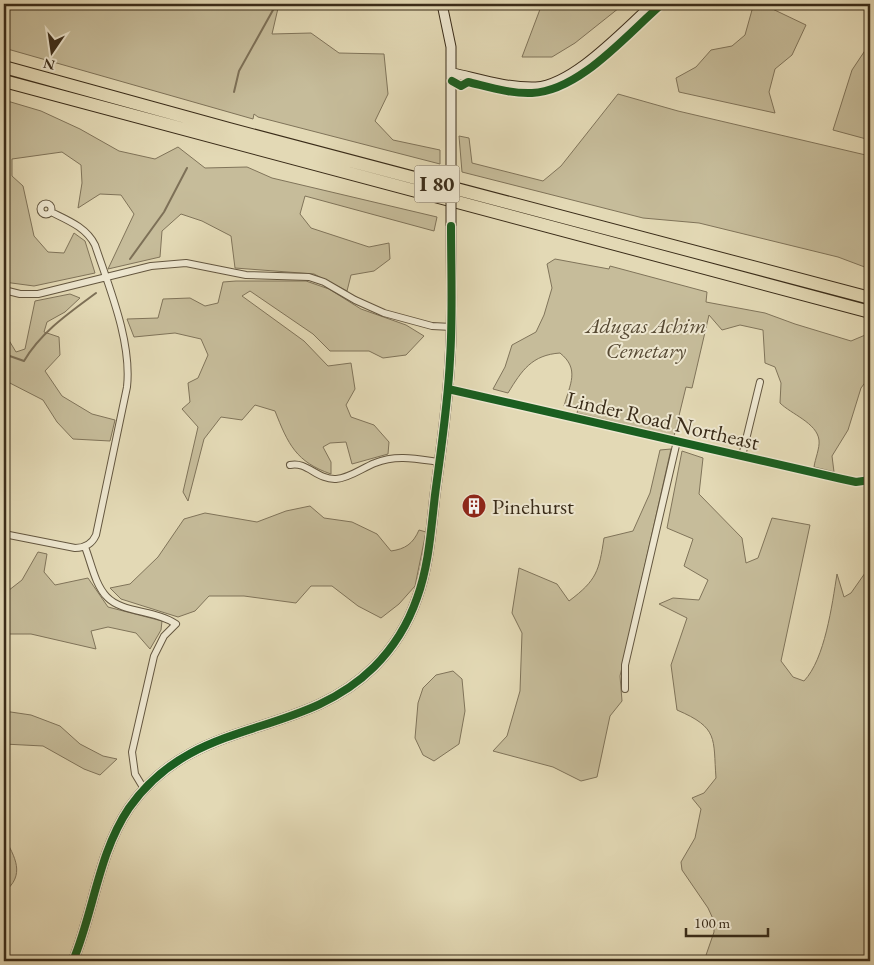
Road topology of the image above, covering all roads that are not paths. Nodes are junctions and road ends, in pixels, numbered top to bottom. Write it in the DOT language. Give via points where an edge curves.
graph roads {
  1 [pos="442,4"];
  2 [pos="653,4"];
  3 [pos="4,67"];
  4 [pos="453,73"];
  5 [pos="4,81"];
  6 [pos="50,212"];
  7 [pos="105,277"];
  8 [pos="4,290"];
  9 [pos="870,298"];
  10 [pos="870,312"];
  11 [pos="452,327"];
  12 [pos="760,382"];
  13 [pos="448,389"];
  14 [pos="676,441"];
  15 [pos="742,456"];
  16 [pos="440,462"];
  17 [pos="290,465"];
  18 [pos="870,480"];
  19 [pos="4,534"];
  20 [pos="85,547"];
  21 [pos="625,689"];
  22 [pos="144,789"];
  23 [pos="73,961"];
  1 -- 4 [label="street" via="450,36"];
  2 -- 4 [label="street" via="574,73 550,84 521,87"];
  3 -- 9 [label="highway, I 80"];
  4 -- 11 [label="street, bridge"];
  5 -- 10 [label="highway, I 80"];
  6 -- 7 [label="street" via="77,225 87,234 94,244"];
  7 -- 8 [label="street" via="38,294"];
  7 -- 11 [label="street" via="176,263 246,275 309,276 384,313 432,326"];
  7 -- 20 [label="street" via="125,345 128,376 96,535"];
  11 -- 13 [label="street"];
  12 -- 15 [label="street"];
  13 -- 14 [label="street, Linder Road Northeast"];
  13 -- 16 [label="street"];
  14 -- 15 [label="street, Linder Road Northeast"];
  14 -- 21 [label="street" via="625,665"];
  15 -- 18 [label="street, Linder Road Northeast" via="856,482"];
  16 -- 17 [label="street" via="389,459 333,479 320,476 300,464"];
  16 -- 22 [label="street" via="423,579 404,627 382,658 357,682 332,699 298,714 202,746 176,761"];
  19 -- 20 [label="street" via="75,548"];
  20 -- 22 [label="street" via="102,591 111,601 165,617 176,624 154,656 132,752 135,774"];
  22 -- 23 [label="street" via="119,824 106,852"];
}
